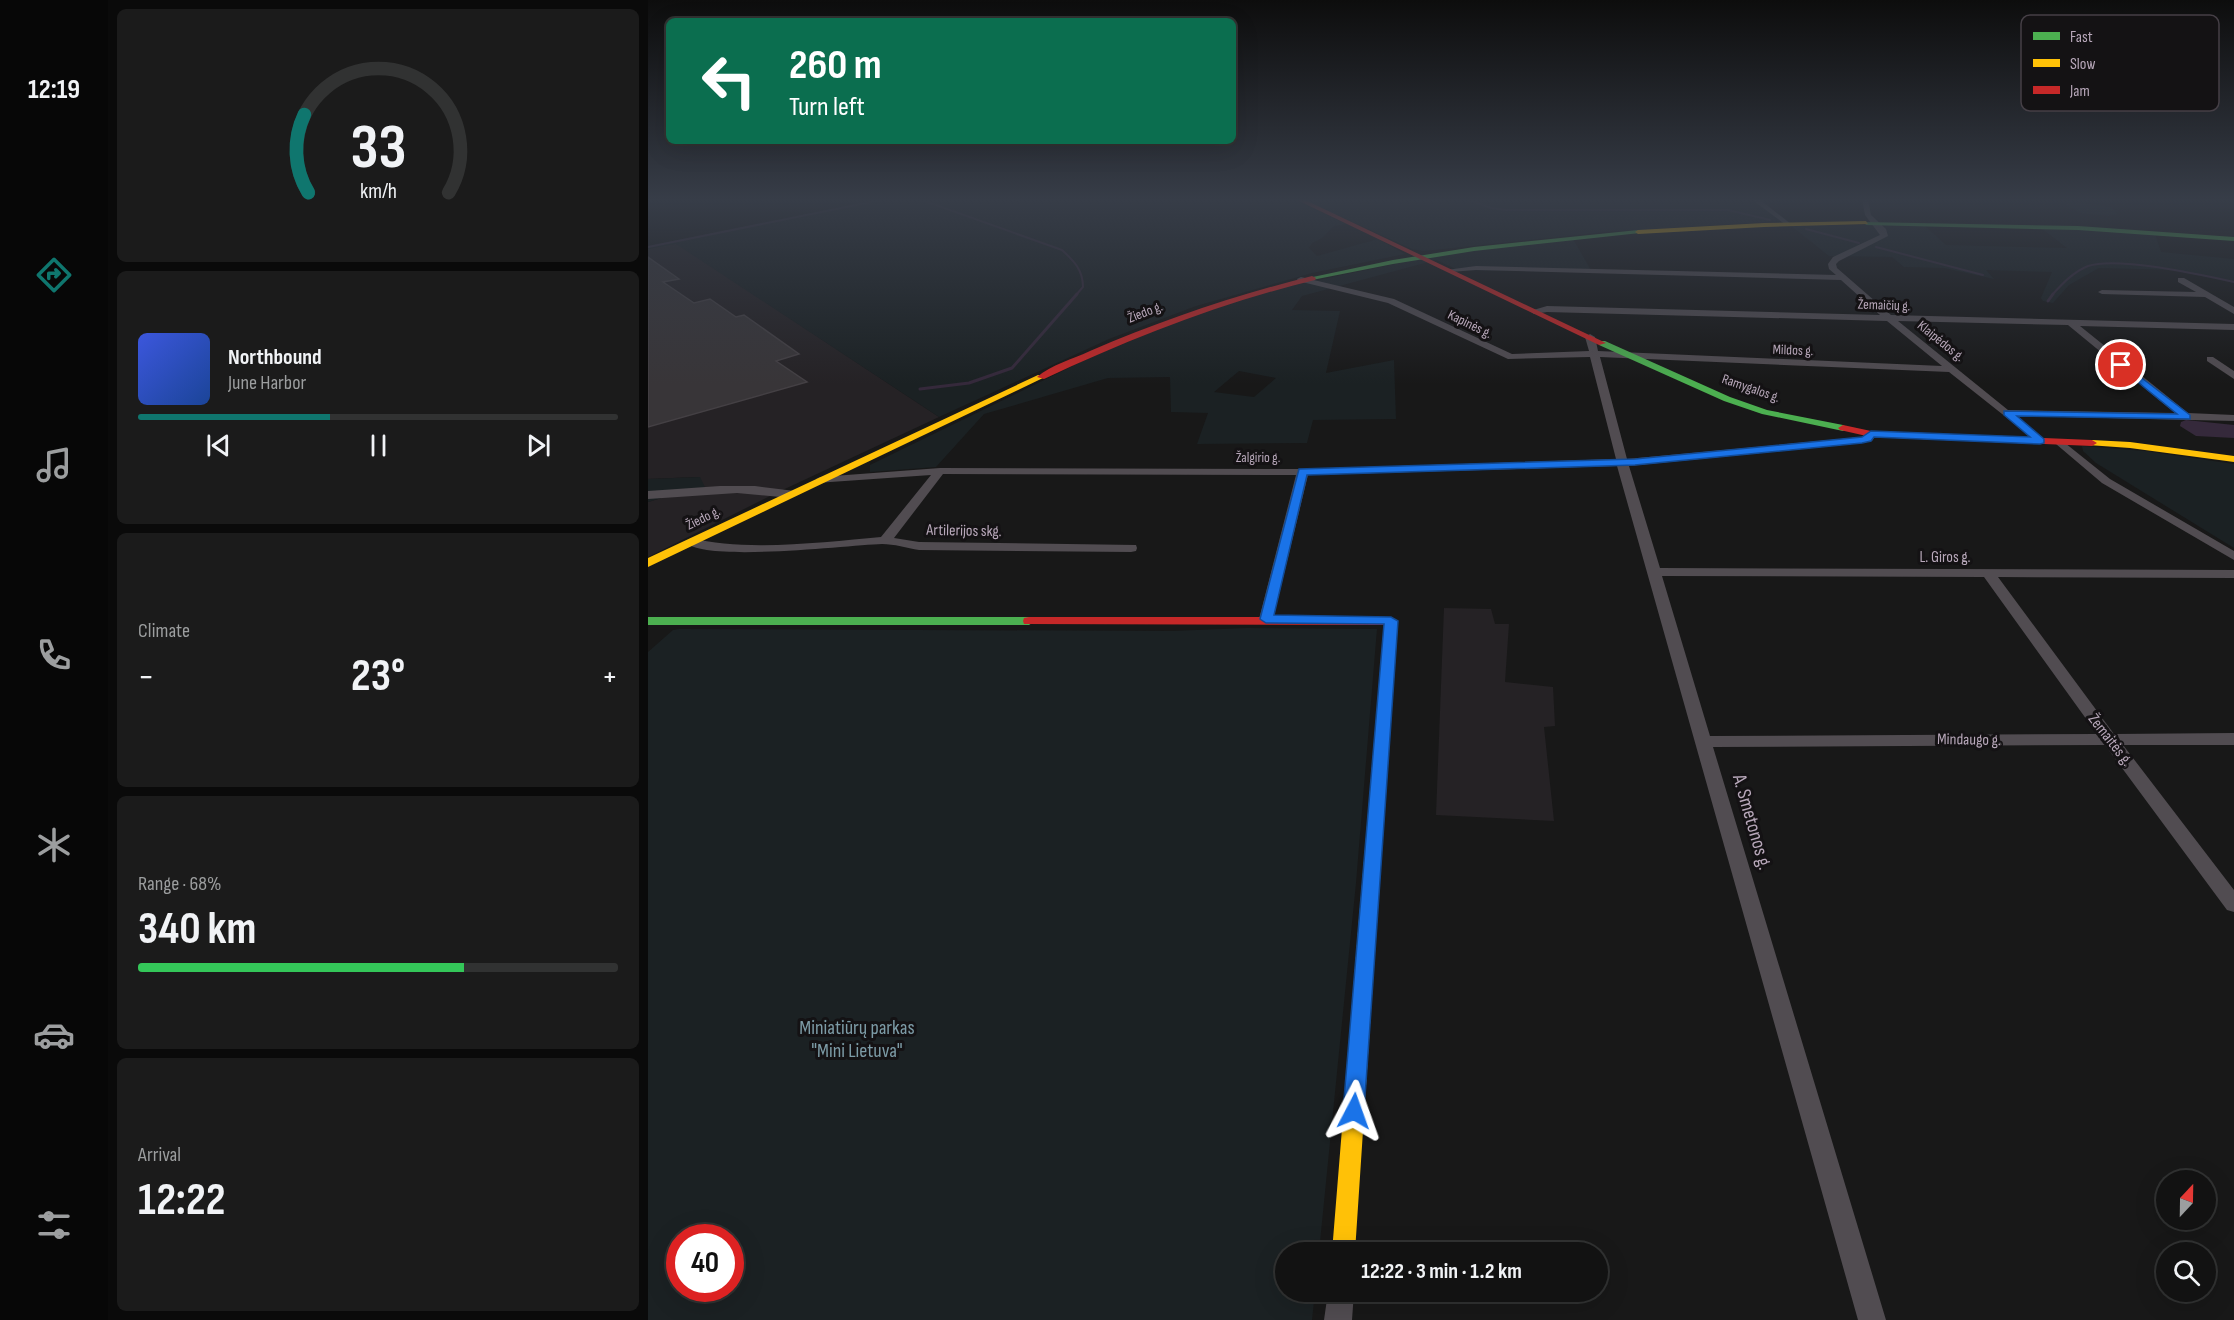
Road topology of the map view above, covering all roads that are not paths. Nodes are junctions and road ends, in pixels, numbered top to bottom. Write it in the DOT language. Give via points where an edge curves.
graph roads {
  1 [pos="1392,261"];
  2 [pos="1431,261"];
  3 [pos="1834,261"];
  4 [pos="1450,270"];
  5 [pos="1842,278"];
  6 [pos="1301,279"];
  7 [pos="2181,280"];
  8 [pos="2102,292"];
  9 [pos="2206,294"];
  10 [pos="1534,311"];
  11 [pos="2234,311"];
  12 [pos="1890,319"];
  13 [pos="2071,323"];
  14 [pos="2234,327"];
  15 [pos="1591,346"];
  16 [pos="1633,358"];
  17 [pos="2210,359"];
  18 [pos="1952,369"];
  19 [pos="2234,376"];
  20 [pos="2007,413"];
  21 [pos="2186,417"];
  22 [pos="2234,418"];
  23 [pos="1871,434"];
  24 [pos="2040,441"];
  25 [pos="2060,442"];
  26 [pos="2234,459"];
  27 [pos="1622,462"];
  28 [pos="940,471"];
  29 [pos="1303,472"];
  30 [pos="820,481"];
  31 [pos="791,494"];
  32 [pos="648,495"];
  33 [pos="885,540"];
  34 [pos="691,542"];
  35 [pos="1131,549"];
  36 [pos="2234,556"];
  37 [pos="648,563"];
  38 [pos="1655,572"];
  39 [pos="1989,574"];
  40 [pos="2234,574"];
  41 [pos="1266,619"];
  42 [pos="648,621"];
  43 [pos="2234,740"];
  44 [pos="2112,741"];
  45 [pos="1705,742"];
  46 [pos="2234,904"];
  47 [pos="1344,1242"];
  48 [pos="1340,1302"];
  49 [pos="1338,1320"];
  50 [pos="1872,1320"];
  1 -- 6 [label="street, Žiedo g."];
  2 -- 4 [label="street, Ramygalos g."];
  3 -- 5 [label="street" via="1833,269"];
  4 -- 5 [label="street"];
  4 -- 10 [label="street, Ramygalos g."];
  5 -- 12 [label="street, Klaipėdos g."];
  6 -- 15 [label="street, Kapinės g." via="1391,301 1506,355 1525,357"];
  6 -- 30 [label="street, Žiedo g." via="1188,312 1131,335"];
  7 -- 9 [label="street"];
  8 -- 9 [label="street"];
  9 -- 11 [label="street"];
  10 -- 12 [label="street, Žemaičių g."];
  10 -- 15 [label="street, Ramygalos g."];
  12 -- 13 [label="street, Žemaičių g."];
  12 -- 18 [label="street, Klaipėdos g."];
  13 -- 14 [label="street, Žemaičių g."];
  13 -- 21 [label="street"];
  15 -- 16 [label="street, Ramygalos g."];
  15 -- 27 [label="street, A. Smetonos g."];
  16 -- 18 [label="street, Mildos g."];
  16 -- 23 [label="street, Ramygalos g." via="1765,412"];
  17 -- 19 [label="street"];
  18 -- 20 [label="street, Klaipėdos g."];
  20 -- 21 [label="street"];
  20 -- 24 [label="street, Klaipėdos g."];
  21 -- 22 [label="street"];
  23 -- 24 [label="street, Ramygalos g."];
  23 -- 27 [label="street, Žalgirio g." via="1862,440"];
  24 -- 25 [label="street, Ramygalos g."];
  25 -- 26 [label="street, Ramygalos g." via="2130,445"];
  25 -- 36 [label="street" via="2106,482"];
  27 -- 29 [label="street, Žalgirio g."];
  27 -- 38 [label="street, A. Smetonos g."];
  28 -- 29 [label="street, Žalgirio g."];
  28 -- 30 [label="street, Žalgirio g."];
  28 -- 33 [label="street, Artilerijos skg."];
  29 -- 41 [label="street"];
  30 -- 31 [label="street, Žiedo g."];
  31 -- 32 [label="street" via="762,488 730,488"];
  31 -- 34 [label="street, Žiedo g."];
  33 -- 34 [label="street" via="808,547 706,547"];
  33 -- 35 [label="street, Artilerijos skg." via="919,546"];
  34 -- 37 [label="street, Žiedo g."];
  38 -- 39 [label="street, L. Giros g."];
  38 -- 45 [label="street, A. Smetonos g."];
  39 -- 40 [label="street, L. Giros g."];
  39 -- 44 [label="street, Žemaitės g."];
  41 -- 42 [label="street"];
  41 -- 47 [label="street" via="1391,621"];
  43 -- 44 [label="street, Mindaugo g."];
  44 -- 45 [label="street, Mindaugo g."];
  44 -- 46 [label="street, Žemaitės g."];
  45 -- 50 [label="street, A. Smetonos g."];
  48 -- 49 [label="street"];
}
